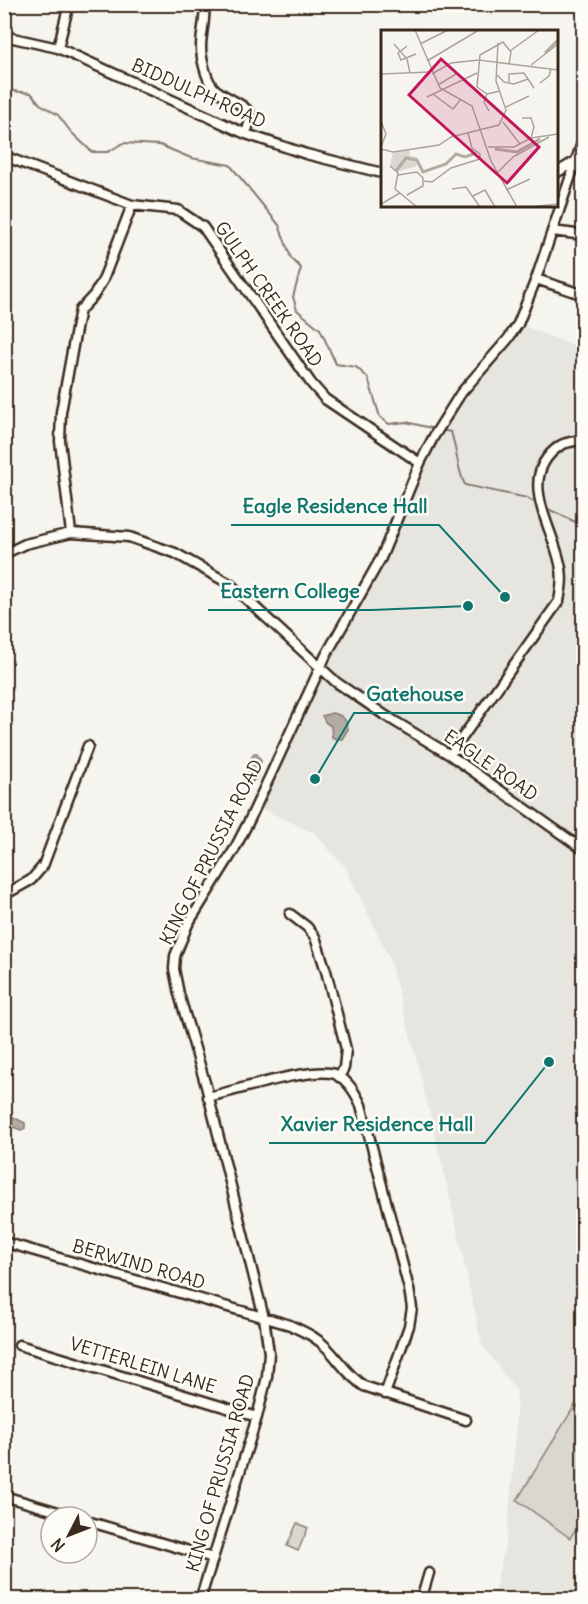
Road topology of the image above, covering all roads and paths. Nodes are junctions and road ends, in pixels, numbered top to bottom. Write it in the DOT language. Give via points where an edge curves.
graph roads {
  1 [pos="69,4"];
  2 [pos="204,5"];
  3 [pos="4,36"];
  4 [pos="58,48"];
  5 [pos="246,134"];
  6 [pos="584,137"];
  7 [pos="4,156"];
  8 [pos="574,161"];
  9 [pos="558,172"];
  10 [pos="381,173"];
  11 [pos="132,205"];
  12 [pos="552,231"];
  13 [pos="584,235"];
  14 [pos="536,279"];
  15 [pos="584,295"];
  16 [pos="584,439"];
  17 [pos="420,463"];
  18 [pos="70,533"];
  19 [pos="4,554"];
  20 [pos="320,668"];
  21 [pos="88,746"];
  22 [pos="450,755"];
  23 [pos="584,850"];
  24 [pos="4,895"];
  25 [pos="290,914"];
  26 [pos="339,1077"];
  27 [pos="208,1097"];
  28 [pos="4,1242"];
  29 [pos="264,1318"];
  30 [pos="19,1346"];
  31 [pos="385,1394"];
  32 [pos="256,1416"];
  33 [pos="466,1420"];
  34 [pos="4,1496"];
  35 [pos="39,1506"];
  36 [pos="99,1525"];
  37 [pos="213,1558"];
  38 [pos="429,1573"];
  39 [pos="203,1598"];
  40 [pos="421,1599"];
  1 -- 4 [label="street"];
  2 -- 5 [label="street" via="201,49 207,73 213,87 248,110 251,117"];
  3 -- 4 [label="street, BIDDULPH ROAD"];
  4 -- 5 [label="street, BIDDULPH ROAD"];
  5 -- 10 [label="street, BIDDULPH ROAD"];
  6 -- 8 [label="street, KING OF PRUSSIA ROAD"];
  7 -- 11 [label="street, GULPH CREEK ROAD"];
  8 -- 9 [label="street"];
  8 -- 12 [label="street, KING OF PRUSSIA ROAD"];
  11 -- 17 [label="street, GULPH CREEK ROAD" via="178,210 203,227 325,399"];
  11 -- 18 [label="street" via="104,280 80,310 77,324 61,412 60,441"];
  12 -- 13 [label="street"];
  12 -- 14 [label="street, KING OF PRUSSIA ROAD"];
  14 -- 15 [label="street"];
  14 -- 17 [label="street, KING OF PRUSSIA ROAD" via="518,324 461,393"];
  16 -- 22 [label="street" via="562,445 546,460 538,477 538,495 561,568 559,601"];
  17 -- 20 [label="street, KING OF PRUSSIA ROAD" via="381,558"];
  18 -- 19 [label="street, EAGLE ROAD" via="25,544"];
  18 -- 20 [label="street, EAGLE ROAD" via="129,537 175,553 230,584"];
  20 -- 22 [label="street, EAGLE ROAD" via="386,716"];
  20 -- 27 [label="street, KING OF PRUSSIA ROAD" via="250,819 188,924 175,956 176,980"];
  21 -- 24 [label="street" via="44,866 30,880"];
  22 -- 23 [label="street, EAGLE ROAD"];
  25 -- 26 [label="street" via="315,937 326,971 346,1049"];
  26 -- 27 [label="street" via="311,1072"];
  26 -- 31 [label="street" via="361,1105 412,1308"];
  27 -- 29 [label="street, KING OF PRUSSIA ROAD"];
  28 -- 29 [label="street, BERWIND ROAD"];
  29 -- 31 [label="street, BERWIND ROAD" via="315,1337 353,1379"];
  29 -- 32 [label="street, KING OF PRUSSIA ROAD" via="269,1353"];
  30 -- 32 [label="street, VETTERLEIN LANE"];
  31 -- 33 [label="street, BERWIND ROAD"];
  32 -- 37 [label="street, KING OF PRUSSIA ROAD"];
  34 -- 35 [label="street"];
  36 -- 37 [label="street"];
  37 -- 39 [label="street, KING OF PRUSSIA ROAD"];
  38 -- 40 [label="street"];
}
